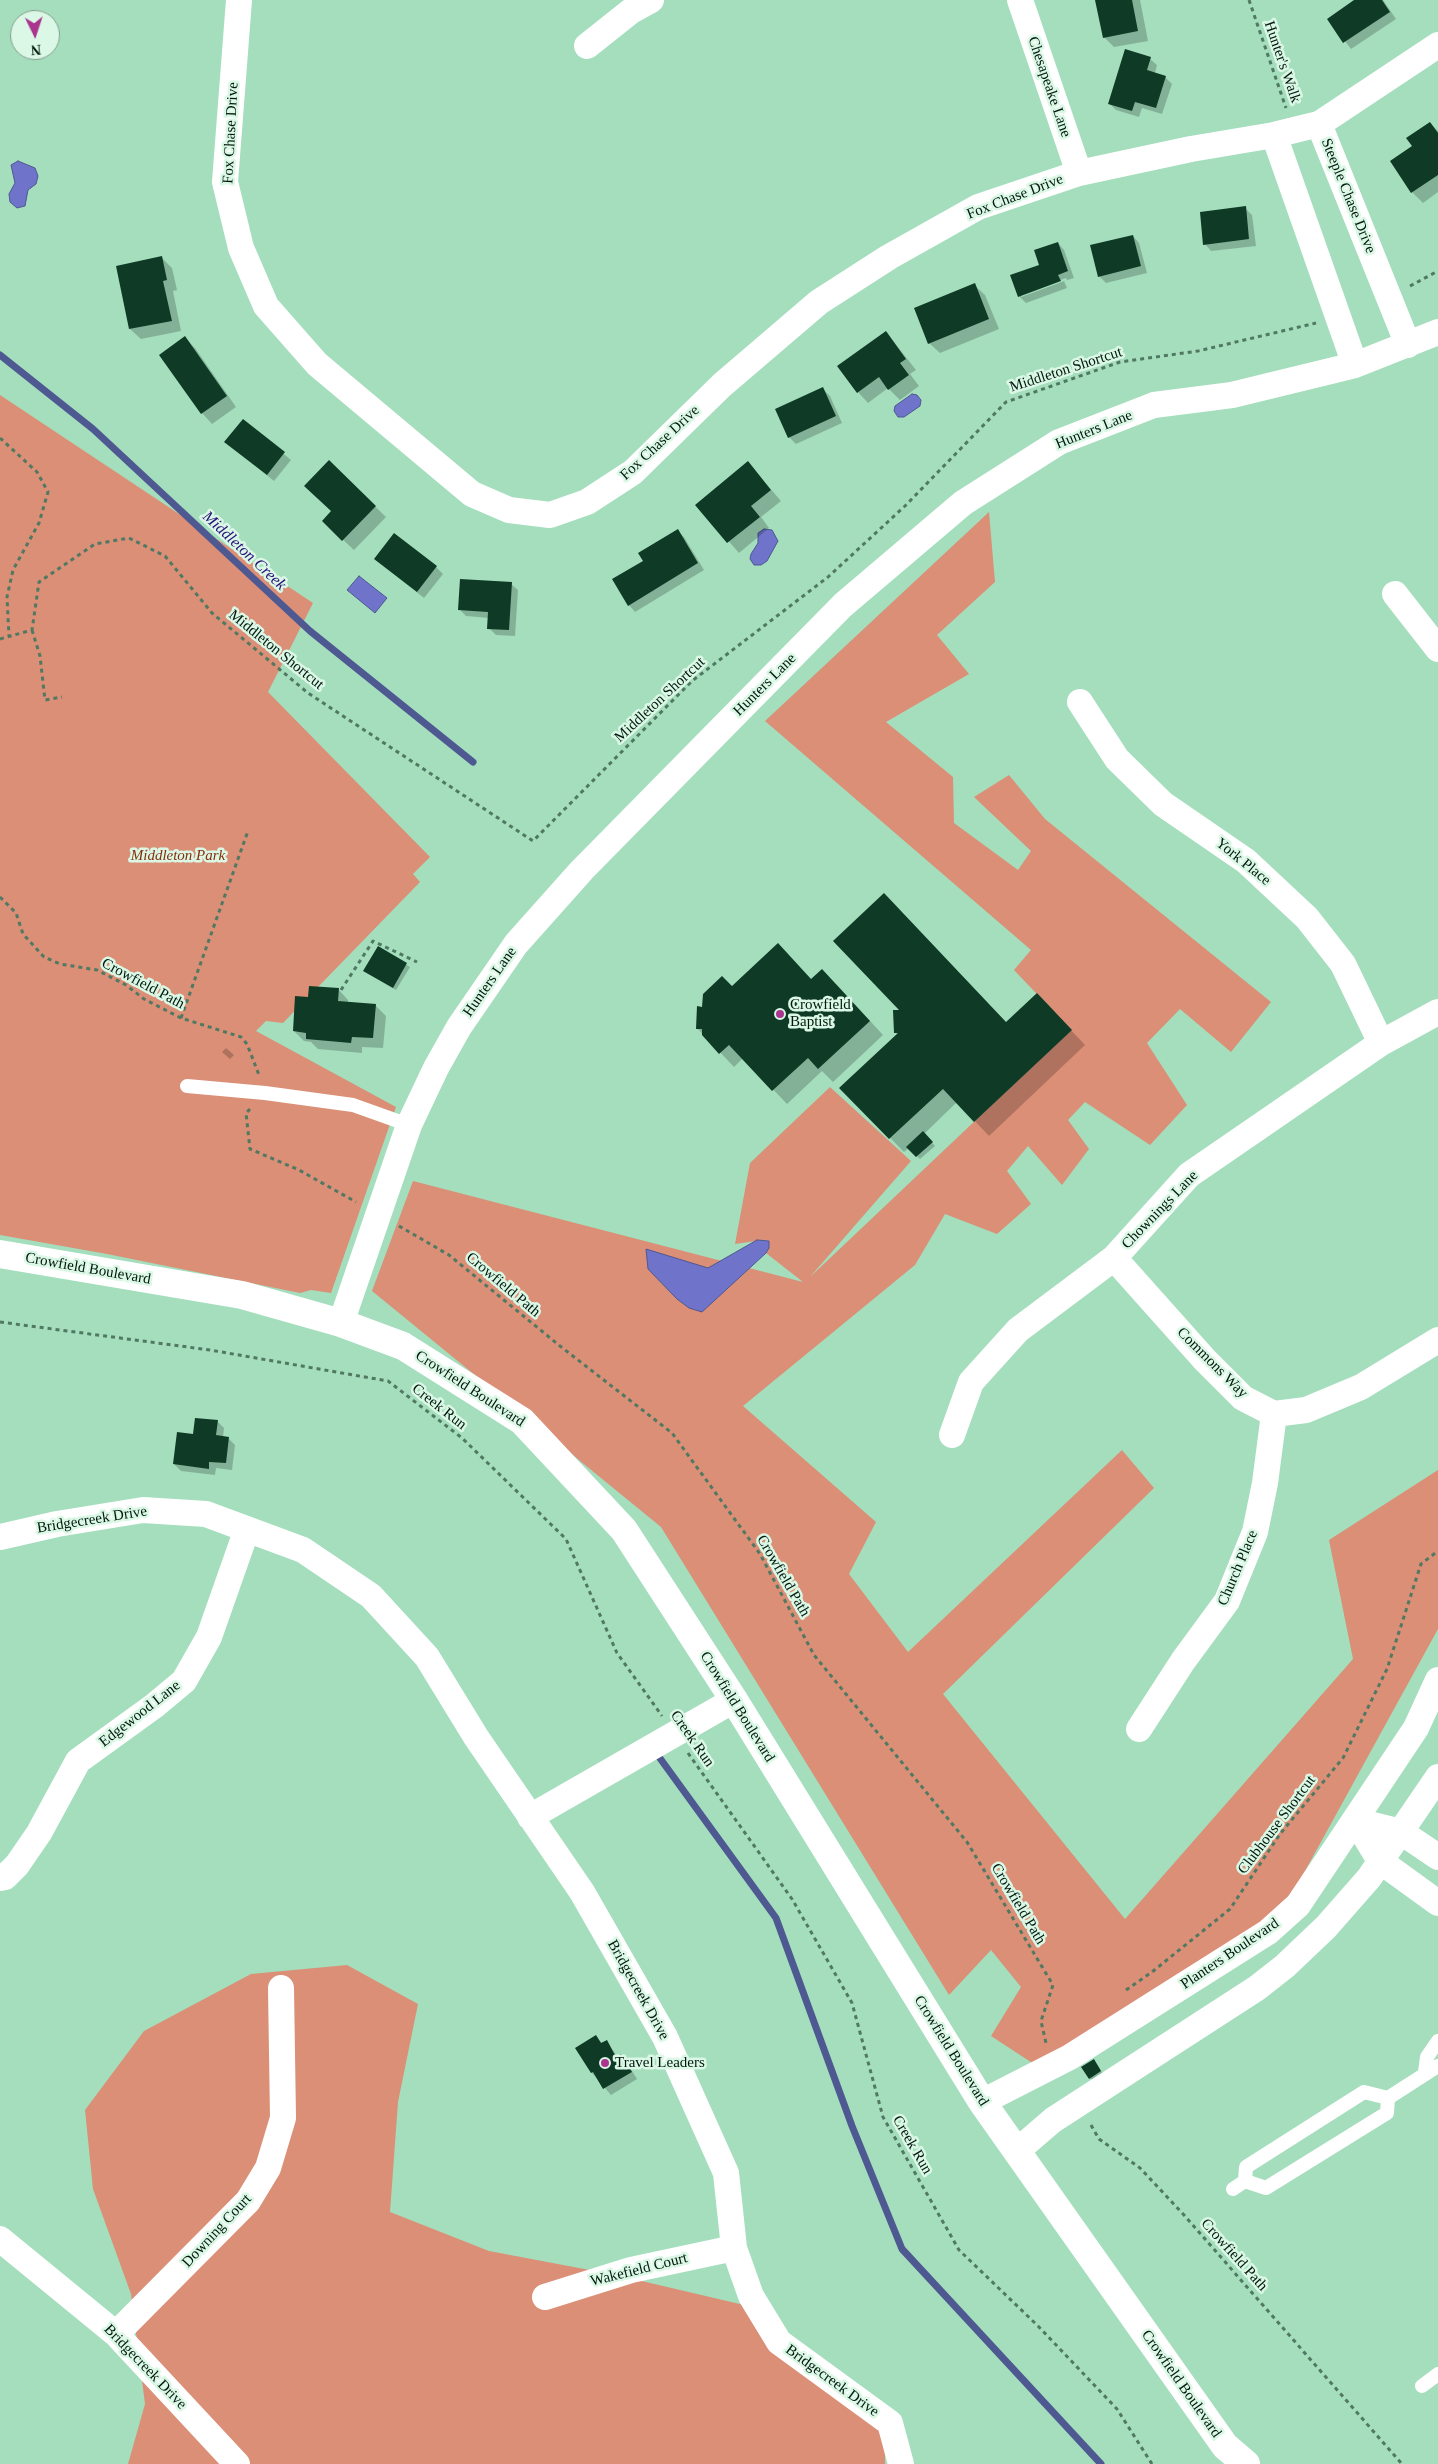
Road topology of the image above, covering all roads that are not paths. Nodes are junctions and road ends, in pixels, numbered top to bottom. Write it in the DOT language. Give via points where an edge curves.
graph roads {
  1 [pos="240,0"];
  2 [pos="651,0"];
  3 [pos="1020,0"];
  4 [pos="587,46"];
  5 [pos="1438,46"];
  6 [pos="1319,124"];
  7 [pos="1284,133"];
  8 [pos="1079,174"];
  9 [pos="1438,332"];
  10 [pos="1408,345"];
  11 [pos="1355,365"];
  12 [pos="1395,594"];
  13 [pos="1438,649"];
  14 [pos="1080,702"];
  15 [pos="1438,1012"];
  16 [pos="1381,1043"];
  17 [pos="187,1086"];
  18 [pos="409,1125"];
  19 [pos="0,1254"];
  20 [pos="1114,1258"];
  21 [pos="341,1323"];
  22 [pos="1438,1340"];
  23 [pos="1274,1414"];
  24 [pos="952,1436"];
  25 [pos="248,1529"];
  26 [pos="0,1537"];
  27 [pos="1438,1680"];
  28 [pos="734,1700"];
  29 [pos="1138,1729"];
  30 [pos="1438,1777"];
  31 [pos="530,1817"];
  32 [pos="1356,1822"];
  33 [pos="1401,1832"];
  34 [pos="1438,1857"];
  35 [pos="1380,1861"];
  36 [pos="0,1878"];
  37 [pos="1438,1902"];
  38 [pos="281,1988"];
  39 [pos="1438,2041"];
  40 [pos="1438,2066"];
  41 [pos="1425,2072"];
  42 [pos="1388,2098"];
  43 [pos="982,2102"];
  44 [pos="1017,2151"];
  45 [pos="0,2239"];
  46 [pos="734,2248"];
  47 [pos="545,2296"];
  48 [pos="116,2334"];
  49 [pos="1438,2374"];
  50 [pos="1422,2386"];
  51 [pos="237,2464"];
  52 [pos="901,2464"];
  53 [pos="1246,2464"];
  1 -- 8 [label="street, Fox Chase Drive" via="225,182 241,248 266,306 317,364 472,494 508,510 550,515 587,502 633,472 722,385 819,302 889,257 978,208"];
  2 -- 4 [label="street" via="631,11"];
  3 -- 8 [label="street, Chesapeake Lane"];
  5 -- 6 [label="street, Steeple Chase Drive"];
  6 -- 7 [label="street, Fox Chase Drive"];
  6 -- 10 [label="street, Steeple Chase Drive"];
  7 -- 8 [label="street, Fox Chase Drive"];
  7 -- 11 [label="street"];
  9 -- 10 [label="street, Hunters Lane"];
  10 -- 11 [label="street, Hunters Lane"];
  11 -- 18 [label="street, Hunters Lane" via="1232,395 1154,406 1059,442 963,503 843,605 582,870 516,944 459,1026"];
  12 -- 13 [label="street"];
  14 -- 16 [label="street, York Place" via="1117,759 1163,804 1246,860 1307,918 1342,964"];
  15 -- 16 [label="street, Chownings Lane"];
  16 -- 20 [label="street, Chownings Lane" via="1189,1175"];
  17 -- 18 [label="lane" via="353,1105"];
  18 -- 21 [label="street, Hunters Lane"];
  19 -- 21 [label="main road, Crowfield Boulevard" via="242,1295"];
  20 -- 23 [label="street, Commons Way" via="1243,1398"];
  20 -- 24 [label="street, Chownings Lane" via="1018,1330 976,1375"];
  21 -- 28 [label="main road, Crowfield Boulevard" via="403,1346 522,1421 624,1530"];
  22 -- 23 [label="street" via="1361,1387 1306,1410"];
  23 -- 29 [label="street, Church Place" via="1255,1532 1227,1601"];
  25 -- 26 [label="street, Bridgecreek Drive" via="206,1514 143,1510"];
  25 -- 31 [label="street, Bridgecreek Drive" via="303,1550 371,1596 427,1657"];
  25 -- 36 [label="street, Edgewood Lane" via="209,1637 184,1681 78,1761 17,1865"];
  27 -- 32 [label="street, Planters Boulevard" via="1416,1728"];
  28 -- 31 [label="street"];
  28 -- 43 [label="main road, Crowfield Boulevard"];
  30 -- 33 [label="street"];
  31 -- 46 [label="street, Bridgecreek Drive" via="582,1892 665,2037 726,2173"];
  32 -- 33 [label="street"];
  32 -- 35 [label="street"];
  32 -- 43 [label="street, Planters Boulevard" via="1298,1905 1268,1932 1070,2057"];
  33 -- 34 [label="street"];
  33 -- 35 [label="street"];
  35 -- 37 [label="street"];
  35 -- 44 [label="street" via="1370,1878 1326,1927 1257,1988 1052,2120"];
  38 -- 48 [label="street, Downing Court" via="283,2118 268,2168 248,2201"];
  39 -- 41 [label="lane" via="1427,2057"];
  40 -- 41 [label="lane"];
  41 -- 42 [label="lane"];
  42 -- 42 [label="lane" via="1364,2092 1246,2167 1239,2185 1266,2188 1386,2113"];
  43 -- 44 [label="main road, Crowfield Boulevard"];
  44 -- 53 [label="main road, Crowfield Boulevard" via="1225,2446"];
  45 -- 48 [label="street, Bridgecreek Drive"];
  46 -- 47 [label="street, Wakefield Court" via="631,2270"];
  46 -- 52 [label="street, Bridgecreek Drive" via="751,2296 779,2342 890,2424"];
  48 -- 51 [label="street, Bridgecreek Drive"];
  49 -- 50 [label="lane"];
}
